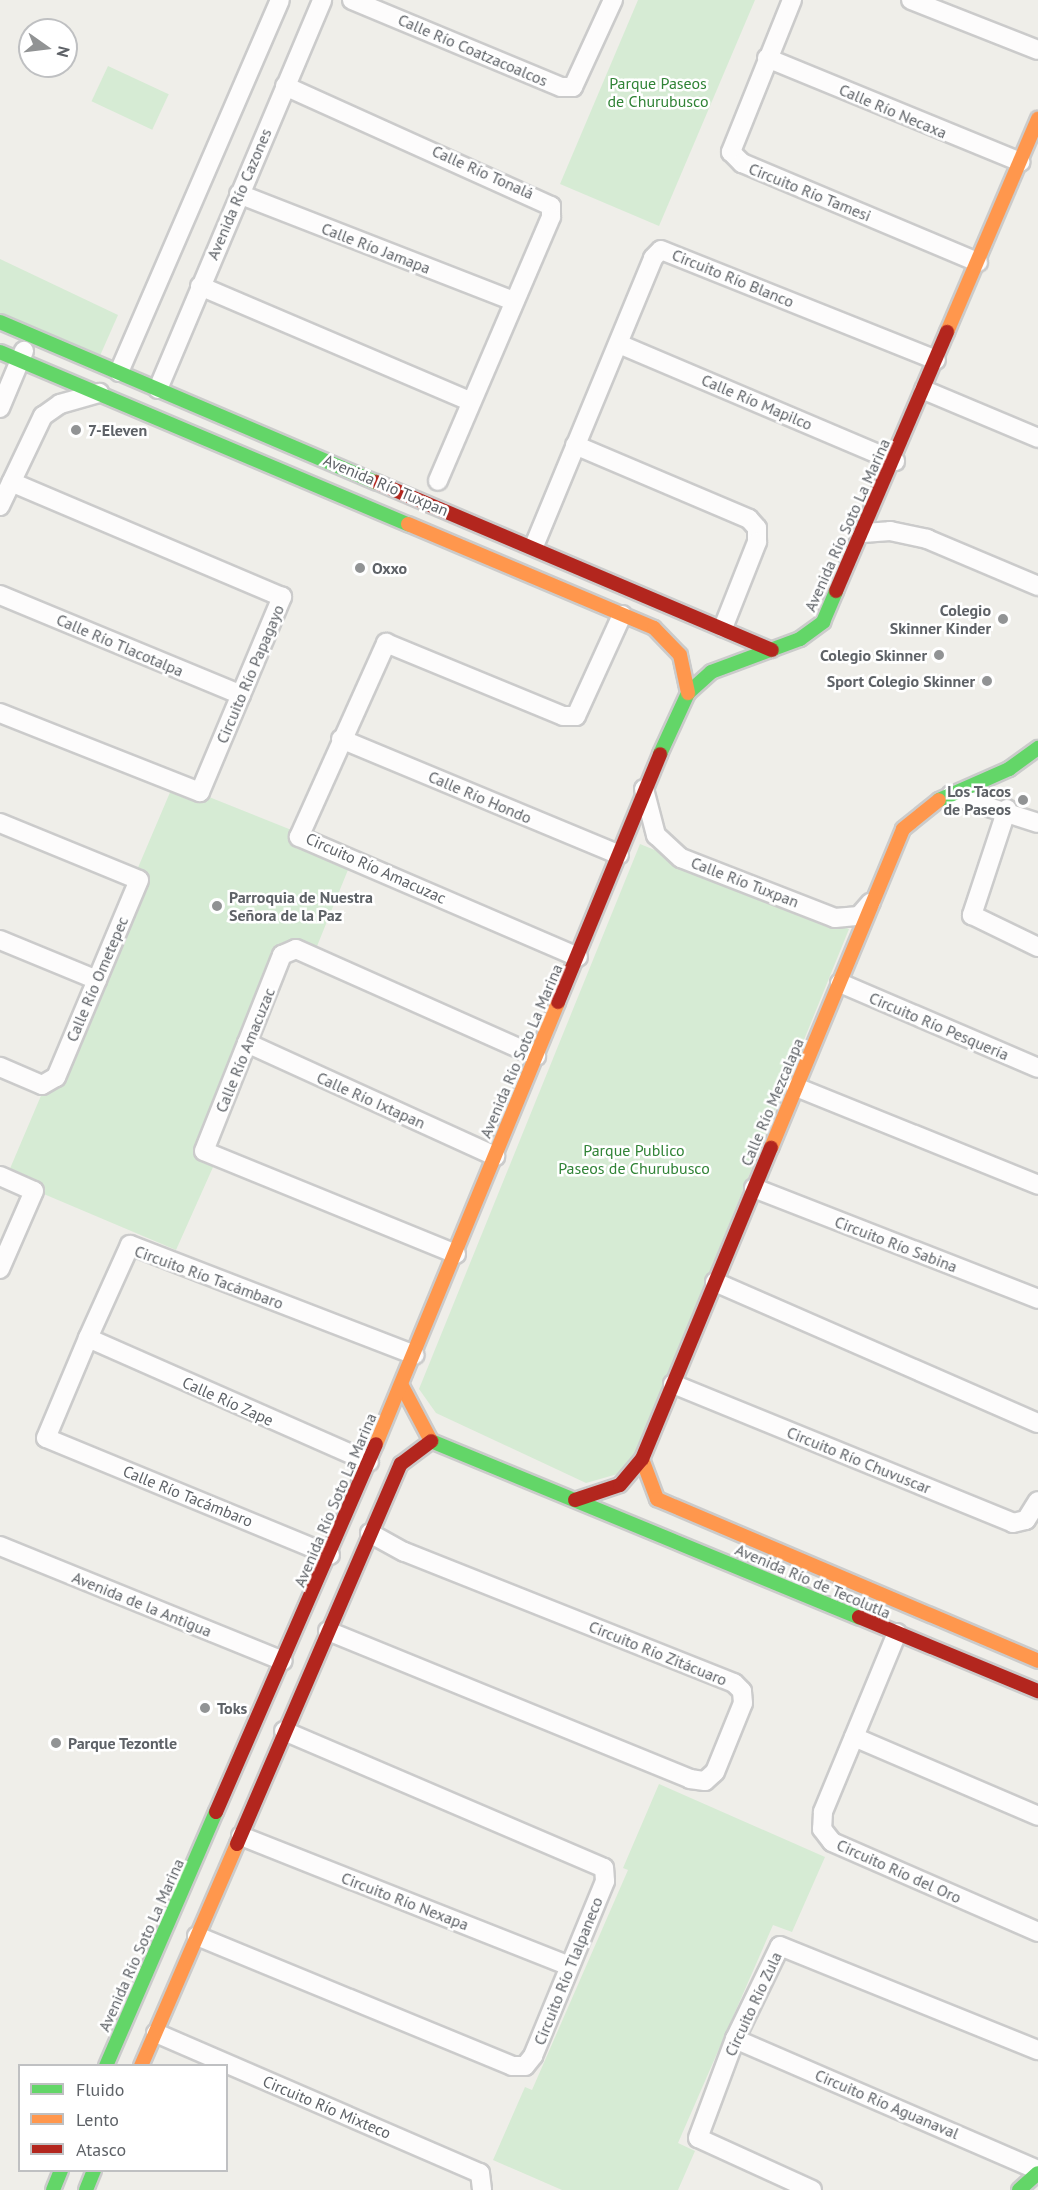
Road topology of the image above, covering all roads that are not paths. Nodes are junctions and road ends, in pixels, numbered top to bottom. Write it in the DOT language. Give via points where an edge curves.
graph roads {
  1 [pos="280,0"];
  2 [pos="322,0"];
  3 [pos="352,0"];
  4 [pos="613,0"];
  5 [pos="792,0"];
  6 [pos="911,0"];
  7 [pos="1038,50"];
  8 [pos="767,58"];
  9 [pos="285,86"];
  10 [pos="1036,128"];
  11 [pos="1020,162"];
  12 [pos="239,194"];
  13 [pos="978,262"];
  14 [pos="200,286"];
  15 [pos="514,301"];
  16 [pos="0,322"];
  17 [pos="31,335"];
  18 [pos="619,344"];
  19 [pos="0,352"];
  20 [pos="936,360"];
  21 [pos="19,361"];
  22 [pos="119,372"];
  23 [pos="158,389"];
  24 [pos="924,390"];
  25 [pos="99,393"];
  26 [pos="470,401"];
  27 [pos="0,408"];
  28 [pos="248,427"];
  29 [pos="1038,438"];
  30 [pos="574,445"];
  31 [pos="238,453"];
  32 [pos="895,461"];
  33 [pos="438,481"];
  34 [pos="10,482"];
  35 [pos="0,506"];
  36 [pos="863,533"];
  37 [pos="534,546"];
  38 [pos="1038,586"];
  39 [pos="0,595"];
  40 [pos="622,615"];
  41 [pos="723,628"];
  42 [pos="772,650"];
  43 [pos="688,693"];
  44 [pos="241,695"];
  45 [pos="0,713"];
  46 [pos="341,739"];
  47 [pos="1038,748"];
  48 [pos="644,789"];
  49 [pos="951,795"];
  50 [pos="1007,809"];
  51 [pos="0,823"];
  52 [pos="1038,823"];
  53 [pos="619,855"];
  54 [pos="876,894"];
  55 [pos="0,940"];
  56 [pos="1038,947"];
  57 [pos="578,957"];
  58 [pos="97,980"];
  59 [pos="840,983"];
  60 [pos="247,1043"];
  61 [pos="536,1056"];
  62 [pos="0,1067"];
  63 [pos="1038,1068"];
  64 [pos="796,1087"];
  65 [pos="495,1156"];
  66 [pos="0,1176"];
  67 [pos="1038,1185"];
  68 [pos="754,1188"];
  69 [pos="456,1254"];
  70 [pos="0,1269"];
  71 [pos="716,1282"];
  72 [pos="1038,1299"];
  73 [pos="88,1338"];
  74 [pos="415,1355"];
  75 [pos="673,1384"];
  76 [pos="402,1386"];
  77 [pos="1038,1423"];
  78 [pos="46,1438"];
  79 [pos="431,1441"];
  80 [pos="642,1459"];
  81 [pos="369,1462"];
  82 [pos="575,1500"];
  83 [pos="1038,1501"];
  84 [pos="370,1533"];
  85 [pos="0,1546"];
  86 [pos="330,1555"];
  87 [pos="328,1631"];
  88 [pos="897,1634"];
  89 [pos="1038,1661"];
  90 [pos="284,1662"];
  91 [pos="1038,1691"];
  92 [pos="284,1731"];
  93 [pos="854,1737"];
  94 [pos="1038,1816"];
  95 [pos="241,1836"];
  96 [pos="1038,1932"];
  97 [pos="197,1936"];
  98 [pos="569,1966"];
  99 [pos="156,2033"];
  100 [pos="735,2039"];
  101 [pos="1038,2050"];
  102 [pos="107,2064"];
  103 [pos="142,2064"];
  104 [pos="228,2064"];
  105 [pos="228,2064"];
  106 [pos="60,2172"];
  107 [pos="93,2172"];
  108 [pos="1038,2172"];
  109 [pos="53,2190"];
  110 [pos="86,2190"];
  111 [pos="482,2190"];
  112 [pos="812,2190"];
  113 [pos="1019,2190"];
  1 -- 22 [label="street"];
  2 -- 9 [label="street, Avenida Río Cazones"];
  3 -- 4 [label="street, Calle Río Coatzacoalcos" via="573,87"];
  5 -- 8 [label="street, Circuito Río Tamesi"];
  6 -- 7 [label="street"];
  8 -- 11 [label="street, Calle Río Necaxa"];
  8 -- 13 [label="street, Circuito Río Tamesi" via="733,136 731,152 742,163"];
  9 -- 12 [label="street, Avenida Río Cazones"];
  9 -- 15 [label="street, Calle Río Tonalá" via="551,206"];
  10 -- 11 [label="street, Avenida Río Soto La Marina"];
  11 -- 13 [label="street, Avenida Río Soto La Marina"];
  12 -- 14 [label="street, Avenida Río Cazones"];
  12 -- 15 [label="street, Calle Río Jamapa"];
  13 -- 20 [label="street, Avenida Río Soto La Marina"];
  14 -- 23 [label="street, Avenida Río Cazones"];
  14 -- 26 [label="street"];
  15 -- 26 [label="street, Calle Río Tonalá"];
  16 -- 17 [label="street, Avenida Río Tuxpan"];
  17 -- 21 [label="street"];
  17 -- 22 [label="street, Avenida Río Tuxpan"];
  18 -- 20 [label="street, Circuito Río Blanco" via="653,258 661,250 672,251"];
  18 -- 30 [label="street, Circuito Río Blanco"];
  18 -- 32 [label="street, Calle Río Mapilco"];
  19 -- 21 [label="street, Avenida Río Tuxpan"];
  20 -- 24 [label="street, Avenida Río Soto La Marina"];
  21 -- 25 [label="street, Avenida Río Tuxpan"];
  21 -- 27 [label="street"];
  22 -- 23 [label="street, Avenida Río Tuxpan"];
  23 -- 28 [label="street, Avenida Río Tuxpan"];
  24 -- 29 [label="street"];
  24 -- 32 [label="street, Avenida Río Soto La Marina"];
  25 -- 31 [label="street, Avenida Río Tuxpan"];
  25 -- 34 [label="street" via="60,404 43,416"];
  26 -- 33 [label="street, Calle Río Tonalá"];
  28 -- 31 [label="street"];
  28 -- 37 [label="street, Avenida Río Tuxpan"];
  30 -- 37 [label="street, Circuito Río Blanco"];
  30 -- 41 [label="street" via="749,519 757,528 757,542"];
  31 -- 40 [label="street, Avenida Río Tuxpan"];
  32 -- 36 [label="street, Avenida Río Soto La Marina"];
  34 -- 35 [label="street"];
  34 -- 44 [label="street, Circuito Río Papagayo" via="282,597"];
  36 -- 38 [label="street" via="890,531 927,539"];
  36 -- 42 [label="street, Avenida Río Soto La Marina" via="823,622 800,639"];
  37 -- 41 [label="street, Avenida Río Tuxpan"];
  39 -- 44 [label="street, Calle Río Tlacotalpa"];
  40 -- 43 [label="street, Avenida Río Tuxpan" via="670,640 680,655"];
  40 -- 46 [label="street, Circuito Río Amacuzac" via="576,716 563,716 386,643"];
  41 -- 42 [label="street, Avenida Río Tuxpan"];
  42 -- 43 [label="street, Avenida Río Soto La Marina" via="711,672"];
  43 -- 48 [label="street, Avenida Río Soto La Marina"];
  44 -- 45 [label="street, Circuito Río Papagayo" via="200,792"];
  46 -- 53 [label="street, Calle Río Hondo"];
  46 -- 57 [label="street, Circuito Río Amacuzac" via="299,837"];
  47 -- 49 [label="street, Calle Río Mezcalapa" via="1009,769"];
  48 -- 53 [label="street, Avenida Río Soto La Marina"];
  48 -- 54 [label="street, Calle Río Tuxpan" via="656,835 681,858 835,918 859,916"];
  49 -- 50 [label="street"];
  49 -- 54 [label="street, Calle Río Mezcalapa" via="928,805 903,830"];
  50 -- 52 [label="street"];
  50 -- 56 [label="street" via="972,915"];
  51 -- 58 [label="street, Calle Río Ometepec" via="139,880"];
  53 -- 57 [label="street, Avenida Río Soto La Marina"];
  54 -- 59 [label="street, Calle Río Mezcalapa"];
  55 -- 58 [label="street"];
  57 -- 61 [label="street, Avenida Río Soto La Marina"];
  58 -- 62 [label="street, Calle Río Ometepec" via="56,1077 42,1085"];
  59 -- 63 [label="street, Circuito Río Pesquería"];
  59 -- 64 [label="street, Calle Río Mezcalapa"];
  60 -- 61 [label="street, Calle Río Amacuzac" via="289,951 296,949"];
  60 -- 65 [label="street, Calle Río Ixtapan"];
  60 -- 69 [label="street, Calle Río Amacuzac" via="204,1151"];
  61 -- 65 [label="street, Avenida Río Soto La Marina"];
  64 -- 67 [label="street"];
  64 -- 68 [label="street, Calle Río Mezcalapa"];
  65 -- 69 [label="street, Avenida Río Soto La Marina"];
  66 -- 70 [label="street" via="34,1191"];
  68 -- 71 [label="street, Calle Río Mezcalapa"];
  68 -- 72 [label="street, Circuito Río Sabina"];
  69 -- 74 [label="street, Avenida Río Soto La Marina"];
  71 -- 75 [label="street, Calle Río Mezcalapa"];
  71 -- 77 [label="street"];
  73 -- 74 [label="street, Circuito Río Tacámbaro" via="130,1245"];
  73 -- 78 [label="street, Circuito Río Tacámbaro"];
  73 -- 81 [label="street, Calle Río Zape"];
  74 -- 76 [label="street, Avenida Río Soto La Marina"];
  75 -- 80 [label="street, Calle Río Mezcalapa"];
  75 -- 83 [label="street, Circuito Río Chuvuscar" via="1013,1523 1026,1520"];
  76 -- 79 [label="street"];
  76 -- 81 [label="street, Avenida Río Soto La Marina"];
  78 -- 86 [label="street, Calle Río Tacámbaro"];
  79 -- 82 [label="street, Avenida Río de Tecolutla"];
  79 -- 84 [label="street" via="401,1464"];
  80 -- 82 [label="street, Calle Río Mezcalapa" via="620,1485"];
  80 -- 89 [label="street, Avenida Río de Tecolutla" via="657,1499"];
  81 -- 86 [label="street, Avenida Río Soto La Marina"];
  82 -- 88 [label="street, Avenida Río de Tecolutla"];
  84 -- 87 [label="street"];
  84 -- 87 [label="street, Circuito Río Zitácuaro" via="404,1552 734,1683 742,1690 743,1703 715,1772 705,1781 690,1779"];
  85 -- 90 [label="street, Avenida de la Antigua"];
  86 -- 90 [label="street, Avenida Río Soto La Marina"];
  87 -- 92 [label="street"];
  88 -- 91 [label="street, Avenida Río de Tecolutla"];
  88 -- 93 [label="street, Circuito Río del Oro"];
  90 -- 102 [label="street, Avenida Río Soto La Marina"];
  92 -- 95 [label="street"];
  92 -- 98 [label="street, Circuito Río Tlalpaneco" via="593,1859 604,1868 605,1881"];
  93 -- 94 [label="street"];
  93 -- 96 [label="street, Circuito Río del Oro" via="823,1812 822,1829 832,1842"];
  95 -- 97 [label="street"];
  95 -- 98 [label="street, Circuito Río Nexapa"];
  97 -- 98 [label="street, Circuito Río Tlalpaneco" via="512,2066 525,2066 533,2056"];
  97 -- 99 [label="street"];
  99 -- 103 [label="street"];
  99 -- 104 [label="street, Circuito Río Mixteco"];
  100 -- 101 [label="street, Circuito Río Zula" via="780,1946"];
  100 -- 108 [label="street, Circuito Río Aguanaval"];
  100 -- 112 [label="street, Circuito Río Zula" via="698,2138"];
  105 -- 111 [label="street, Circuito Río Mixteco" via="480,2173"];
  106 -- 109 [label="street"];
  107 -- 110 [label="street"];
  108 -- 113 [label="street"];
}
